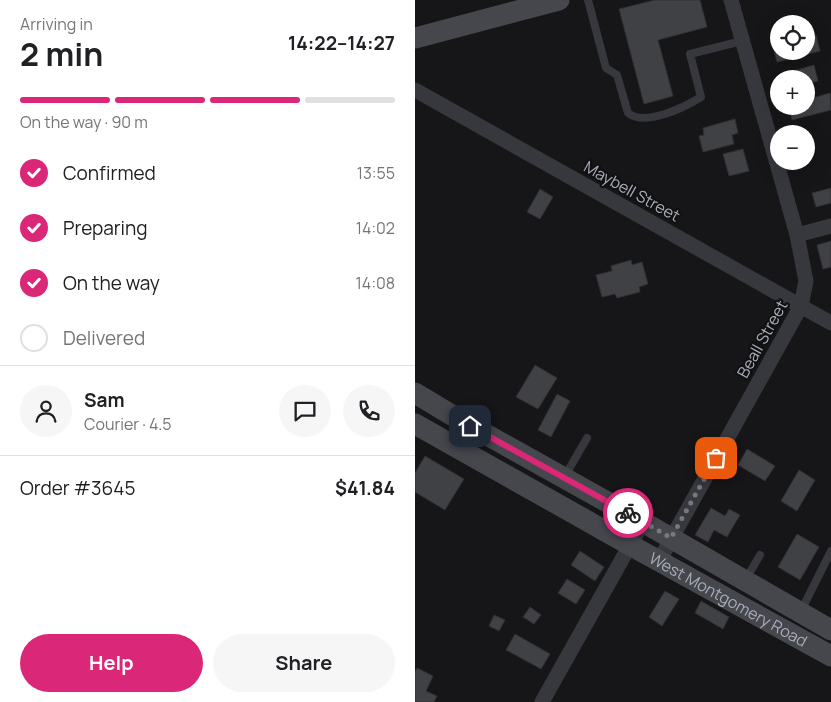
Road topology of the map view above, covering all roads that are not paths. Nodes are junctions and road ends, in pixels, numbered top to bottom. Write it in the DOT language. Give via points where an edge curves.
graph roads {
  1 [pos="559,0"];
  2 [pos="589,0"];
  3 [pos="731,0"];
  4 [pos="415,38"];
  5 [pos="742,41"];
  6 [pos="415,90"];
  7 [pos="831,226"];
  8 [pos="797,235"];
  9 [pos="801,306"];
  10 [pos="831,323"];
  11 [pos="415,393"];
  12 [pos="446,412"];
  13 [pos="424,429"];
  14 [pos="587,438"];
  15 [pos="564,478"];
  16 [pos="643,522"];
  17 [pos="671,538"];
  18 [pos="630,545"];
  19 [pos="831,551"];
  20 [pos="760,555"];
  21 [pos="659,561"];
  22 [pos="745,581"];
  23 [pos="800,612"];
  24 [pos="831,630"];
  25 [pos="831,656"];
  26 [pos="542,702"];
  1 -- 4 [label="main road"];
  2 -- 5 [label="lane" via="607,68 617,75 628,113 633,117 671,112 701,97 690,54"];
  3 -- 5 [label="street, Beall Street"];
  5 -- 8 [label="street, Beall Street"];
  6 -- 9 [label="street, Maybell Street"];
  7 -- 8 [label="street"];
  8 -- 9 [label="street, Beall Street" via="806,281"];
  9 -- 10 [label="street, Maybell Street"];
  9 -- 17 [label="street, Beall Street"];
  11 -- 12 [label="main road, West Montgomery Road"];
  12 -- 13 [label="main road"];
  12 -- 15 [label="main road, West Montgomery Road"];
  13 -- 18 [label="main road, West Montgomery Road"];
  14 -- 15 [label="lane"];
  15 -- 16 [label="main road, West Montgomery Road"];
  16 -- 17 [label="main road, West Montgomery Road"];
  16 -- 18 [label="street"];
  17 -- 21 [label="street, Beall Street"];
  17 -- 22 [label="main road, West Montgomery Road"];
  18 -- 21 [label="main road, West Montgomery Road"];
  18 -- 26 [label="street"];
  19 -- 23 [label="lane"];
  20 -- 22 [label="lane"];
  21 -- 25 [label="main road, West Montgomery Road"];
  22 -- 23 [label="main road, West Montgomery Road"];
  23 -- 24 [label="main road, West Montgomery Road"];
}
